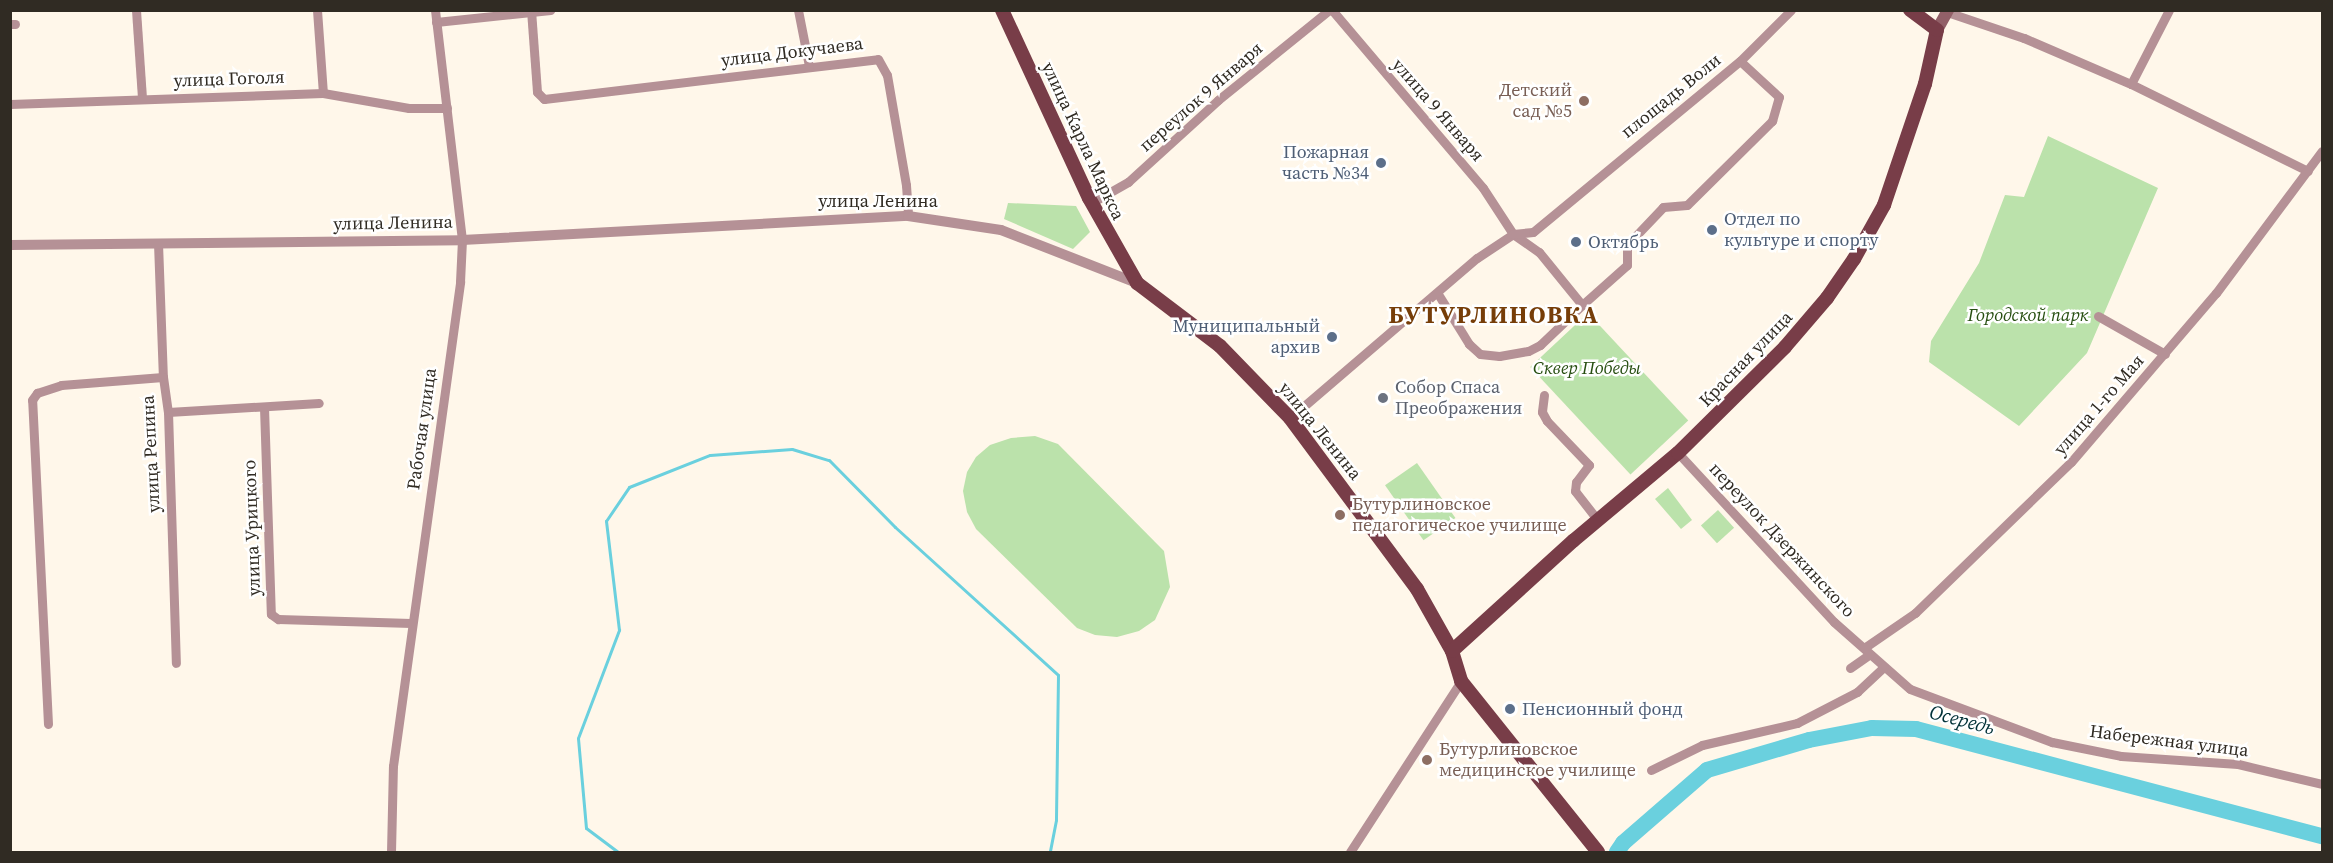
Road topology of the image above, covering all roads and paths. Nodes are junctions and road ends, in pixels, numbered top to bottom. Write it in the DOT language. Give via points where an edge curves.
graph roads {
  1 [pos="136,10"];
  2 [pos="317,10"];
  3 [pos="435,10"];
  4 [pos="550,10"];
  5 [pos="798,10"];
  6 [pos="1002,10"];
  7 [pos="1791,10"];
  8 [pos="1911,10"];
  9 [pos="2169,10"];
  10 [pos="1334,11"];
  11 [pos="1948,11"];
  12 [pos="531,12"];
  13 [pos="436,22"];
  14 [pos="1937,30"];
  15 [pos="1740,61"];
  16 [pos="809,66"];
  17 [pos="2131,84"];
  18 [pos="322,93"];
  19 [pos="142,99"];
  20 [pos="10,104"];
  21 [pos="447,108"];
  22 [pos="2322,151"];
  23 [pos="2308,171"];
  24 [pos="1092,203"];
  25 [pos="908,216"];
  26 [pos="1513,234"];
  27 [pos="462,240"];
  28 [pos="158,243"];
  29 [pos="10,245"];
  30 [pos="1137,283"];
  31 [pos="1438,294"];
  32 [pos="1582,305"];
  33 [pos="2098,316"];
  34 [pos="2165,354"];
  35 [pos="163,376"];
  36 [pos="1544,395"];
  37 [pos="319,403"];
  38 [pos="264,407"];
  39 [pos="168,412"];
  40 [pos="1290,418"];
  41 [pos="1678,453"];
  42 [pos="1598,520"];
  43 [pos="411,623"];
  44 [pos="1452,651"];
  45 [pos="1867,651"];
  46 [pos="176,663"];
  47 [pos="1884,667"];
  48 [pos="1850,668"];
  49 [pos="1461,681"];
  50 [pos="48,724"];
  51 [pos="1651,770"];
  52 [pos="2322,784"];
  53 [pos="391,852"];
  54 [pos="1350,852"];
  55 [pos="1598,852"];
  1 -- 19 [label="street"];
  2 -- 18 [label="street"];
  3 -- 13 [label="street, Рабочая улица"];
  4 -- 12 [label="street"];
  5 -- 16 [label="street"];
  6 -- 24 [label="main road, улица Карла Маркса"];
  7 -- 15 [label="street"];
  8 -- 14 [label="main road"];
  9 -- 17 [label="street"];
  10 -- 24 [label="street, переулок 9 Января" via="1218,100 1128,182"];
  10 -- 26 [label="street, улица 9 Января" via="1483,188"];
  11 -- 14 [label="main road, Красная улица"];
  11 -- 17 [label="street"];
  12 -- 13 [label="street"];
  12 -- 16 [label="street, улица Докучаева" via="540,98"];
  13 -- 21 [label="street, Рабочая улица"];
  14 -- 41 [label="main road, Красная улица" via="1906,147 1884,205 1854,259 1785,346"];
  15 -- 26 [label="street, площадь Воли" via="1533,232"];
  15 -- 32 [label="street, площадь Воли" via="1779,97 1772,121 1687,205 1663,207 1627,245 1627,265"];
  16 -- 25 [label="street, улица Докучаева" via="872,57 882,62 904,174"];
  17 -- 23 [label="street"];
  18 -- 19 [label="street, улица Гоголя"];
  18 -- 21 [label="street, улица Гоголя" via="409,108"];
  19 -- 20 [label="street, улица Гоголя"];
  21 -- 27 [label="street, Рабочая улица"];
  22 -- 23 [label="street, улица 1-го Мая"];
  23 -- 34 [label="street, улица 1-го Мая"];
  24 -- 30 [label="main road, улица Карла Маркса"];
  25 -- 27 [label="street, улица Ленина"];
  25 -- 30 [label="street, улица Ленина" via="1001,230"];
  26 -- 31 [label="street, площадь Воли" via="1477,258"];
  26 -- 32 [label="street" via="1539,252"];
  27 -- 28 [label="street, улица Ленина"];
  27 -- 43 [label="street, Рабочая улица" via="460,282"];
  28 -- 29 [label="street, улица Ленина"];
  28 -- 35 [label="street, улица Репина"];
  30 -- 40 [label="main road, улица Ленина" via="1220,346"];
  31 -- 32 [label="street, площадь Воли" via="1469,344 1480,354 1499,356 1540,345"];
  31 -- 40 [label="street, площадь Воли"];
  33 -- 34 [label="street"];
  34 -- 45 [label="street, улица 1-го Мая" via="2071,462 2001,533 1915,613"];
  35 -- 39 [label="street, улица Репина"];
  35 -- 50 [label="street" via="61,385 37,393 32,400"];
  36 -- 42 [label="street" via="1542,412 1547,421 1589,465 1576,482 1575,491"];
  37 -- 38 [label="street"];
  38 -- 39 [label="street"];
  38 -- 43 [label="street, улица Урицкого" via="271,614 278,619"];
  39 -- 46 [label="street, улица Репина"];
  40 -- 44 [label="main road, улица Ленина" via="1417,589"];
  41 -- 42 [label="main road, Красная улица"];
  41 -- 45 [label="street, переулок Дзержинского" via="1834,622"];
  42 -- 44 [label="main road, Красная улица"];
  43 -- 53 [label="street, Рабочая улица" via="393,766"];
  44 -- 49 [label="main road, улица Ленина"];
  45 -- 47 [label="street, Набережная улица"];
  45 -- 48 [label="street, улица 1-го Мая"];
  47 -- 51 [label="street" via="1857,692 1797,723 1702,745"];
  47 -- 52 [label="street, Набережная улица" via="1910,689 2052,742 2121,756 2238,764"];
  49 -- 54 [label="street"];
  49 -- 55 [label="main road, улица Ленина"];
}
